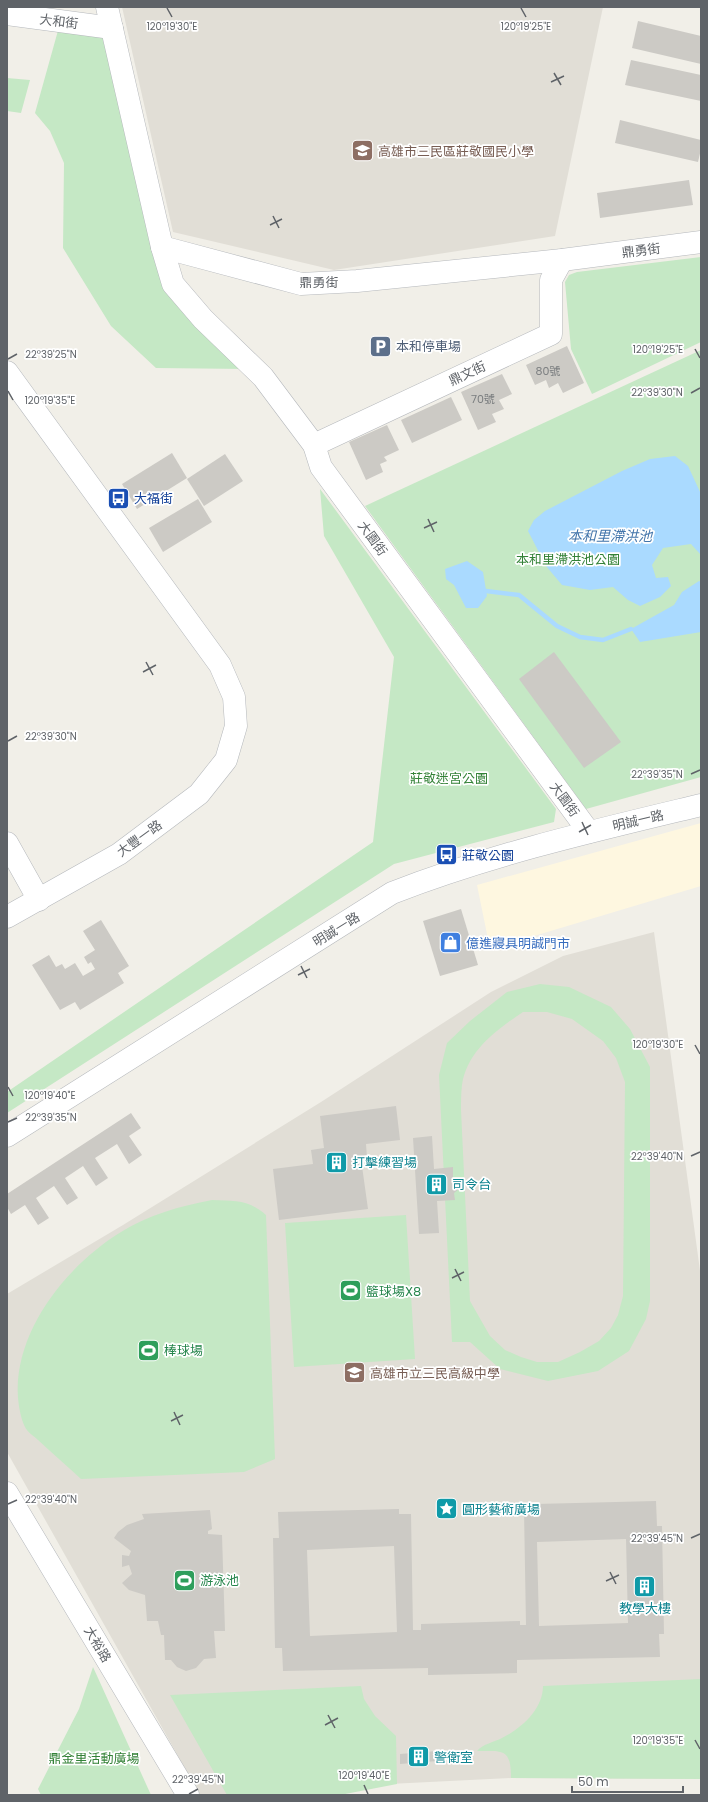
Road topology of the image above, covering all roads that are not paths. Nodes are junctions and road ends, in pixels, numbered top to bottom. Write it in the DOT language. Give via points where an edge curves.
graph roads {
  1 [pos="7,14"];
  2 [pos="109,17"];
  3 [pos="701,242"];
  4 [pos="162,247"];
  5 [pos="562,260"];
  6 [pos="7,372"];
  7 [pos="314,445"];
  8 [pos="701,805"];
  9 [pos="589,832"];
  10 [pos="7,843"];
  11 [pos="39,900"];
  12 [pos="7,918"];
  13 [pos="7,1136"];
  14 [pos="7,1493"];
  15 [pos="188,1795"];
  1 -- 2 [label="street, 大和街"];
  2 -- 4 [label="street"];
  3 -- 5 [label="street, 鼎勇街"];
  4 -- 5 [label="street, 鼎勇街" via="300,284 357,281"];
  4 -- 7 [label="street, 大園街" via="173,284 203,319 263,377"];
  5 -- 7 [label="street, 鼎文街" via="551,280 551,334"];
  6 -- 11 [label="street, 大豐一路" via="220,665 234,697 236,726 226,760 199,794 119,854"];
  7 -- 9 [label="street, 大園街" via="321,468"];
  8 -- 9 [label="street, 明誠一路"];
  9 -- 13 [label="street, 明誠一路" via="435,876 392,893"];
  10 -- 11 [label="street"];
  11 -- 12 [label="street, 大豐一路"];
  14 -- 15 [label="street, 大裕路"];
}
